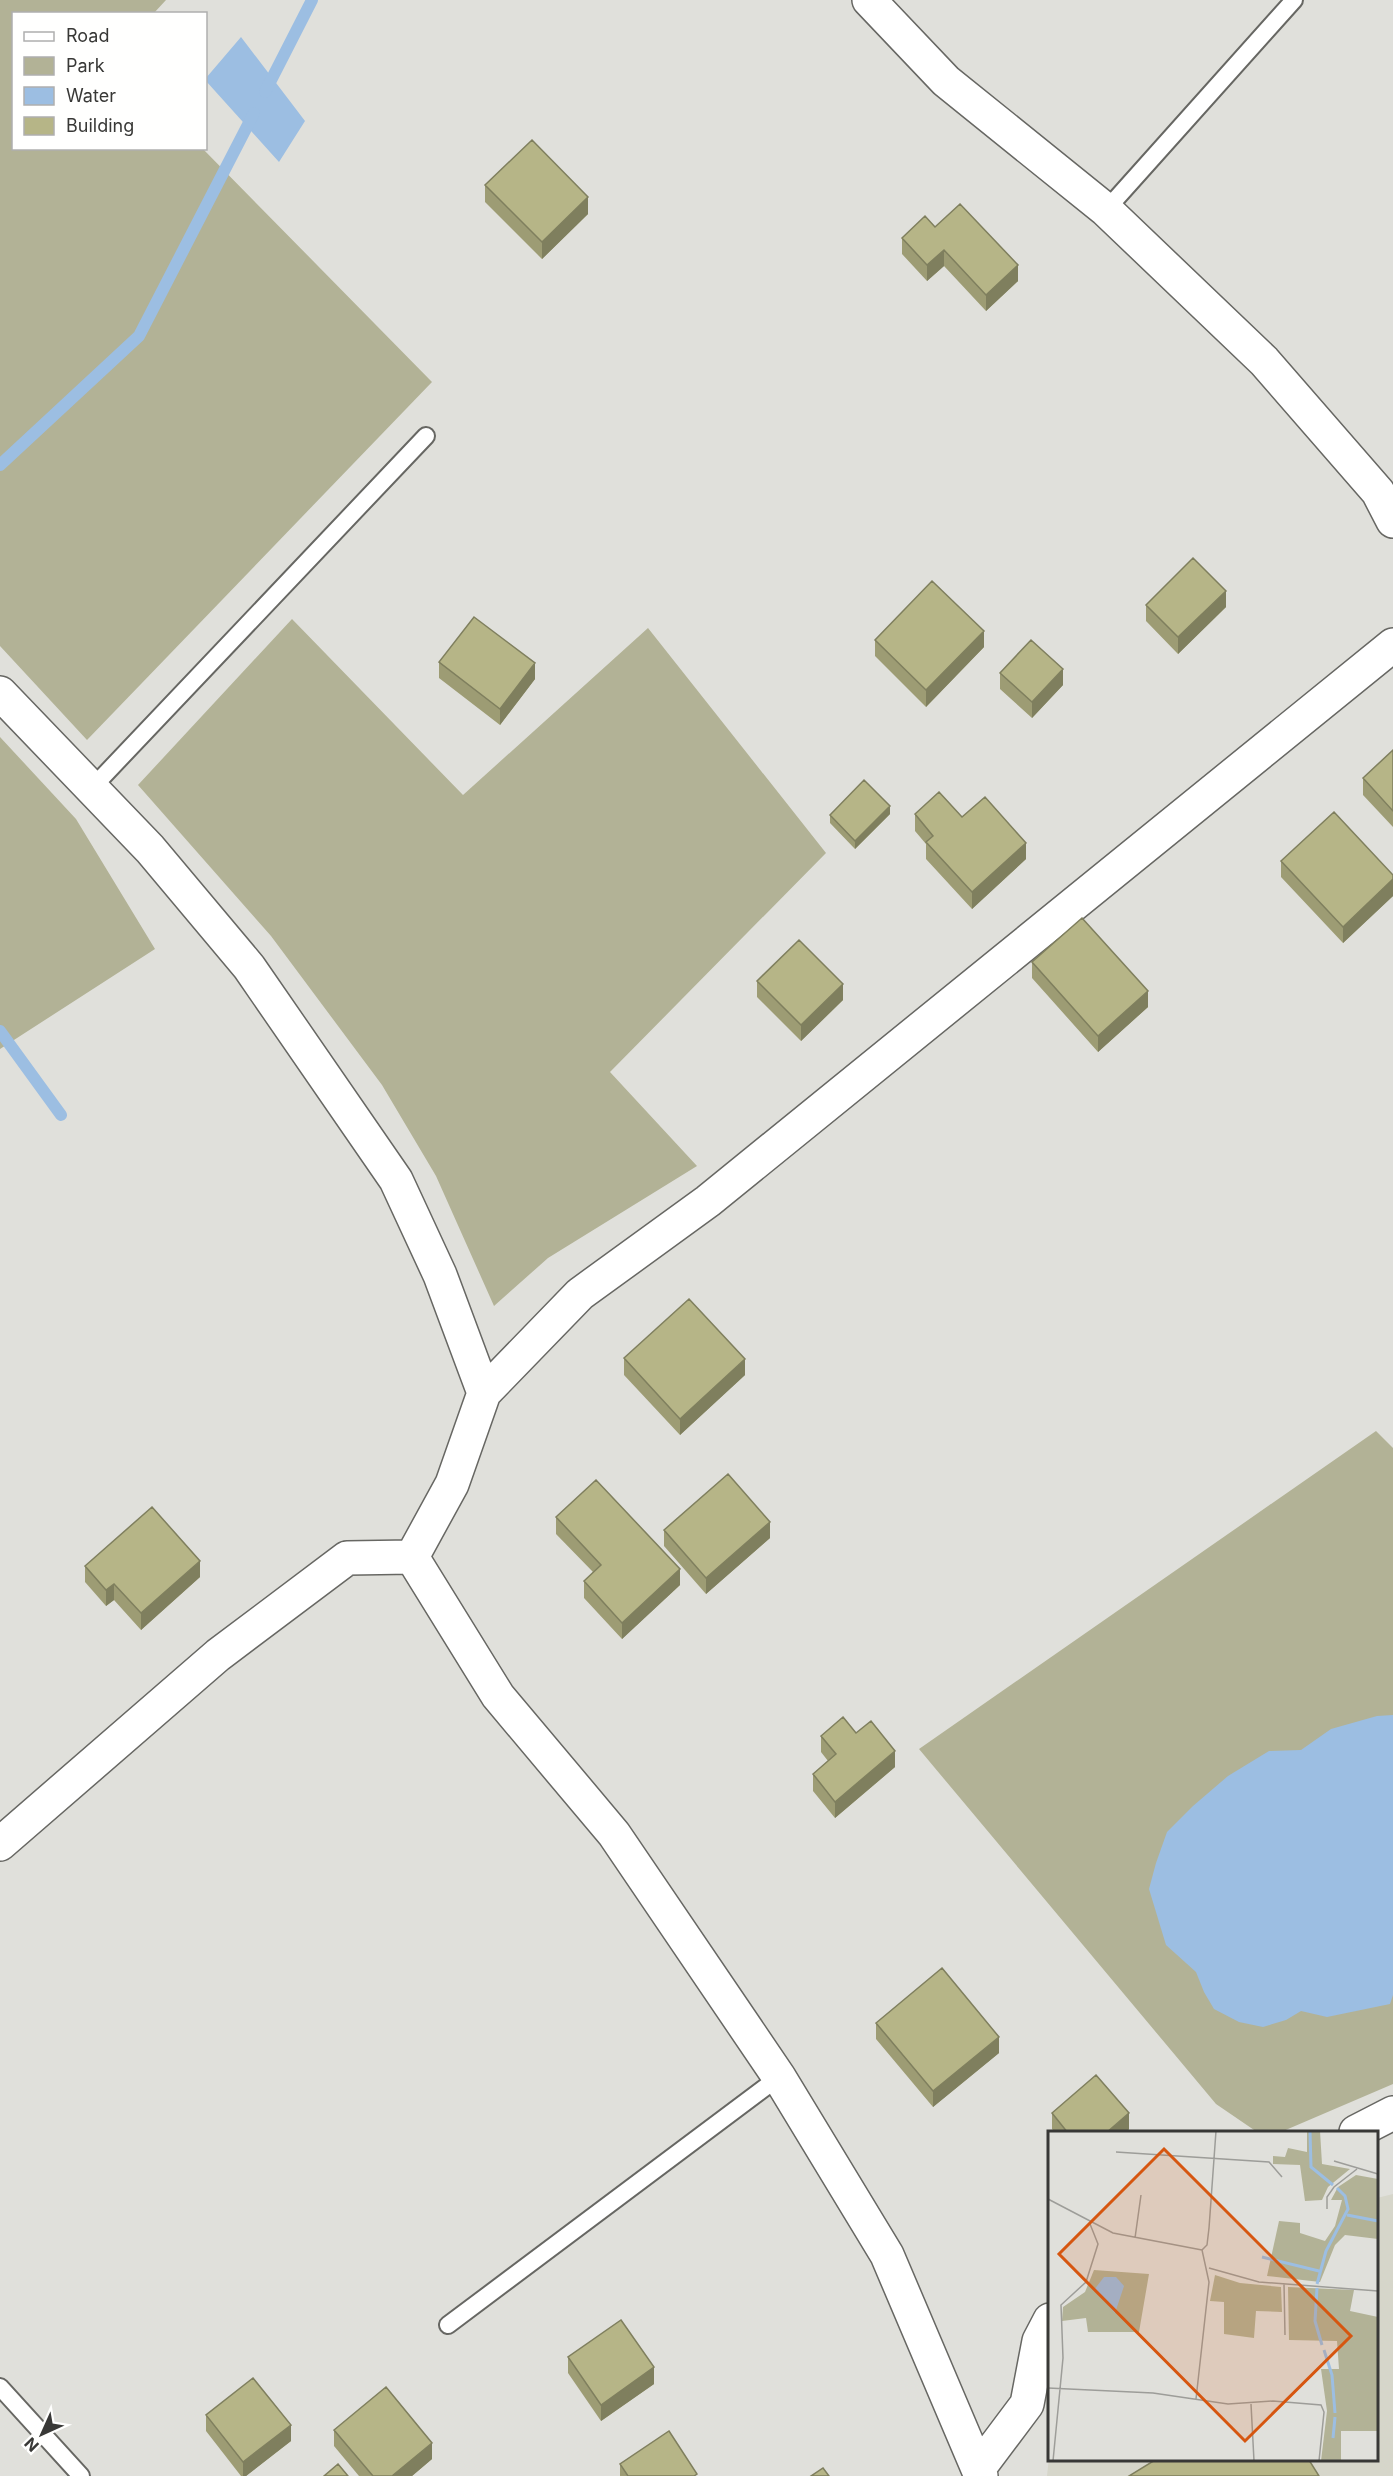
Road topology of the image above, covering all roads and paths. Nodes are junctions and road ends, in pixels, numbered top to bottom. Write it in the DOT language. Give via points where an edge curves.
graph roads {
  1 [pos="869,0"];
  2 [pos="1294,0"];
  3 [pos="1106,210"];
  4 [pos="426,436"];
  5 [pos="1393,521"];
  6 [pos="1393,645"];
  7 [pos="0,693"];
  8 [pos="92,789"];
  9 [pos="483,1393"];
  10 [pos="412,1557"];
  11 [pos="0,1844"];
  12 [pos="779,2077"];
  13 [pos="1393,2113"];
  14 [pos="1360,2131"];
  15 [pos="1048,2324"];
  16 [pos="448,2325"];
  17 [pos="0,2387"];
  18 [pos="980,2472"];
  19 [pos="81,2476"];
  1 -- 3 [label="street" via="946,81"];
  2 -- 3 [label="lane"];
  3 -- 5 [label="street" via="1264,361 1378,492"];
  4 -- 8 [label="lane"];
  6 -- 9 [label="street" via="708,1200 580,1294"];
  7 -- 8 [label="street"];
  8 -- 9 [label="street" via="150,849 249,967 396,1180 440,1275"];
  9 -- 10 [label="street" via="452,1485"];
  10 -- 11 [label="street" via="347,1557 218,1655"];
  10 -- 12 [label="street" via="498,1696 614,1834"];
  12 -- 16 [label="lane"];
  12 -- 18 [label="street" via="887,2255"];
  13 -- 14 [label="street"];
  15 -- 18 [label="street" via="1039,2341 1028,2404"];
  17 -- 19 [label="lane"];
}
